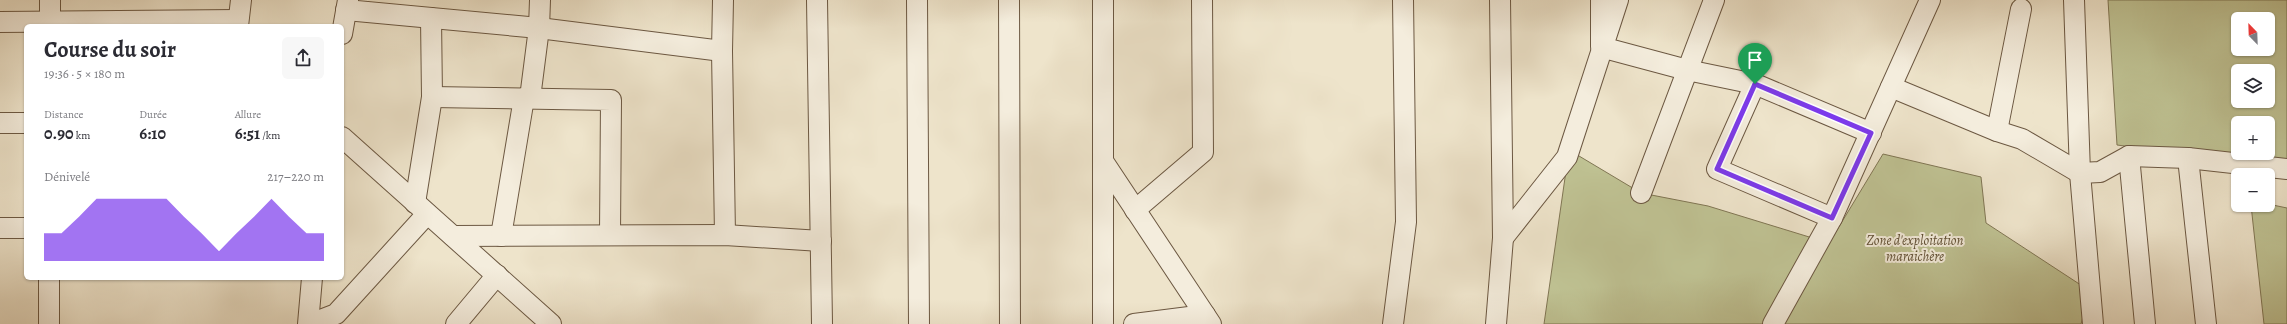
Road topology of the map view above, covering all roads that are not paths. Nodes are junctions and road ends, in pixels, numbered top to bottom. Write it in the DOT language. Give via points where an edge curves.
graph roads {
  1 [pos="50,0"];
  2 [pos="241,0"];
  3 [pos="540,0"];
  4 [pos="724,0"];
  5 [pos="817,0"];
  6 [pos="917,0"];
  7 [pos="1009,0"];
  8 [pos="1103,0"];
  9 [pos="1202,0"];
  10 [pos="1403,0"];
  11 [pos="1500,0"];
  12 [pos="1602,0"];
  13 [pos="1618,0"];
  14 [pos="1714,0"];
  15 [pos="1930,0"];
  16 [pos="2074,0"];
  17 [pos="347,5"];
  18 [pos="2021,9"];
  19 [pos="422,12"];
  20 [pos="0,22"];
  21 [pos="238,23"];
  22 [pos="50,24"];
  23 [pos="141,24"];
  24 [pos="344,24"];
  25 [pos="539,28"];
  26 [pos="1601,47"];
  27 [pos="722,51"];
  28 [pos="1688,70"];
  29 [pos="1755,84"];
  30 [pos="1891,87"];
  31 [pos="432,97"];
  32 [pos="527,98"];
  33 [pos="0,123"];
  34 [pos="24,123"];
  35 [pos="1997,131"];
  36 [pos="1871,133"];
  37 [pos="344,139"];
  38 [pos="2129,156"];
  39 [pos="2188,158"];
  40 [pos="1103,161"];
  41 [pos="2287,169"];
  42 [pos="2080,173"];
  43 [pos="1641,193"];
  44 [pos="421,208"];
  45 [pos="1136,210"];
  46 [pos="1832,218"];
  47 [pos="0,228"];
  48 [pos="24,228"];
  49 [pos="610,234"];
  50 [pos="725,235"];
  51 [pos="453,236"];
  52 [pos="501,236"];
  53 [pos="1503,238"];
  54 [pos="821,241"];
  55 [pos="497,275"];
  56 [pos="49,280"];
  57 [pos="312,280"];
  58 [pos="341,319"];
  59 [pos="1208,320"];
  60 [pos="49,324"];
  61 [pos="309,324"];
  62 [pos="456,324"];
  63 [pos="551,324"];
  64 [pos="822,324"];
  65 [pos="919,324"];
  66 [pos="1010,324"];
  67 [pos="1103,324"];
  68 [pos="1134,324"];
  69 [pos="1393,324"];
  70 [pos="1496,324"];
  71 [pos="1773,324"];
  72 [pos="2093,324"];
  73 [pos="2145,324"];
  74 [pos="2206,324"];
  1 -- 22 [label="street"];
  2 -- 21 [label="street"];
  3 -- 25 [label="street"];
  4 -- 27 [label="street"];
  5 -- 54 [label="street"];
  6 -- 65 [label="street"];
  7 -- 66 [label="street"];
  8 -- 40 [label="street"];
  9 -- 45 [label="street" via="1203,152"];
  10 -- 69 [label="street" via="1406,222"];
  11 -- 53 [label="street"];
  12 -- 26 [label="street"];
  13 -- 26 [label="street"];
  14 -- 28 [label="street"];
  15 -- 30 [label="street"];
  16 -- 42 [label="street"];
  17 -- 19 [label="street"];
  17 -- 24 [label="street"];
  18 -- 35 [label="street"];
  19 -- 25 [label="street"];
  19 -- 31 [label="street"];
  20 -- 22 [label="street"];
  21 -- 23 [label="street"];
  22 -- 23 [label="street"];
  25 -- 27 [label="street"];
  25 -- 32 [label="street"];
  26 -- 28 [label="street"];
  26 -- 53 [label="street" via="1567,157"];
  27 -- 50 [label="street"];
  28 -- 29 [label="street"];
  28 -- 43 [label="street"];
  29 -- 36 [label="street"];
  29 -- 46 [label="street" via="1717,169"];
  30 -- 35 [label="street"];
  30 -- 36 [label="street"];
  31 -- 32 [label="street"];
  31 -- 44 [label="street"];
  32 -- 49 [label="street" via="611,100"];
  32 -- 52 [label="street"];
  33 -- 34 [label="street"];
  35 -- 42 [label="street" via="2022,139"];
  36 -- 46 [label="street"];
  37 -- 44 [label="street"];
  38 -- 39 [label="street"];
  38 -- 42 [label="street" via="2100,172"];
  38 -- 73 [label="street"];
  39 -- 41 [label="street"];
  39 -- 74 [label="street"];
  40 -- 45 [label="street"];
  40 -- 67 [label="street"];
  42 -- 72 [label="street"];
  44 -- 51 [label="street"];
  44 -- 58 [label="street"];
  45 -- 59 [label="street"];
  46 -- 71 [label="street"];
  47 -- 48 [label="street"];
  49 -- 50 [label="street"];
  49 -- 52 [label="street"];
  50 -- 54 [label="street"];
  51 -- 52 [label="street"];
  51 -- 55 [label="street"];
  53 -- 70 [label="street"];
  54 -- 64 [label="street"];
  55 -- 62 [label="street"];
  55 -- 63 [label="street"];
  56 -- 60 [label="street"];
  57 -- 61 [label="street"];
  58 -- 61 [label="street"];
  59 -- 68 [label="street"];
}
